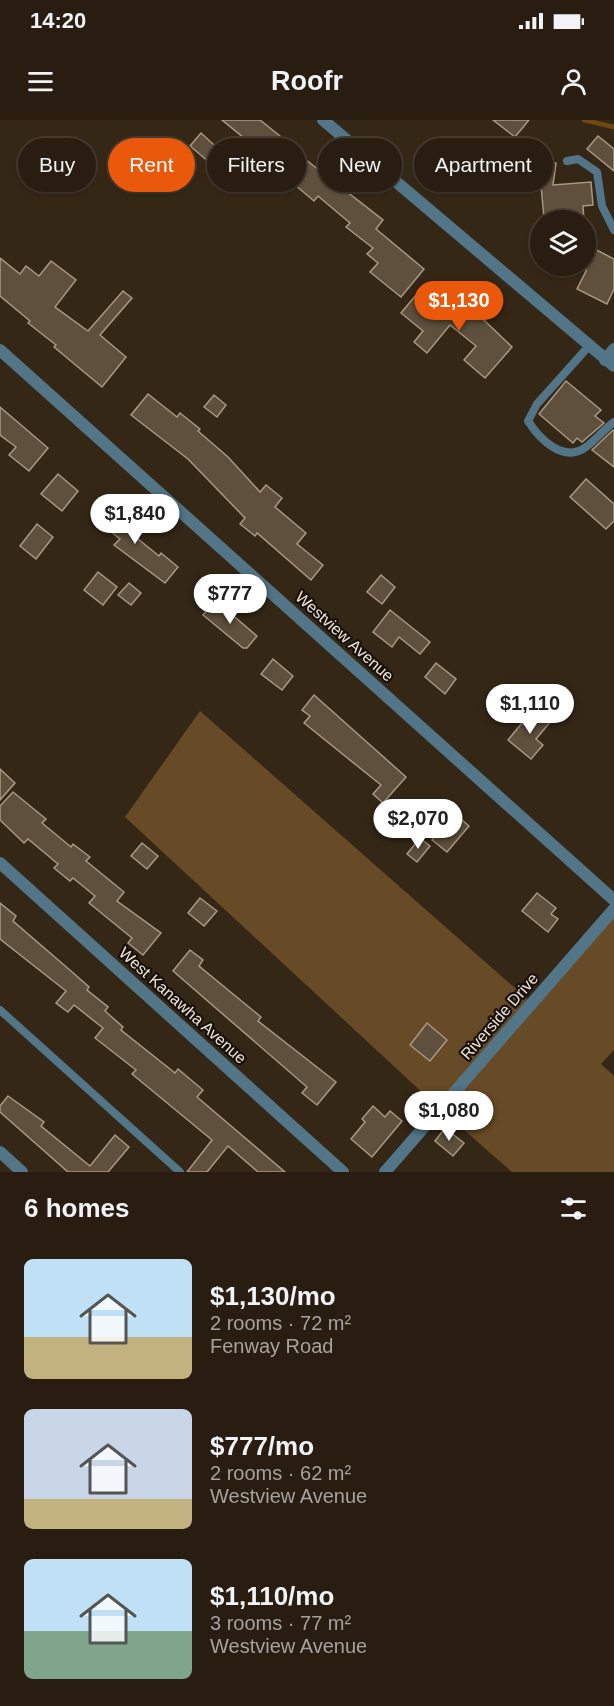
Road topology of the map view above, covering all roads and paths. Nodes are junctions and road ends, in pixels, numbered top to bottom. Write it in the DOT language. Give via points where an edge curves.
graph roads {
  1 [pos="323,120"];
  2 [pos="567,161"];
  3 [pos="614,230"];
  4 [pos="589,346"];
  5 [pos="614,349"];
  6 [pos="0,350"];
  7 [pos="609,363"];
  8 [pos="614,422"];
  9 [pos="0,863"];
  10 [pos="614,900"];
  11 [pos="614,909"];
  12 [pos="0,1010"];
  13 [pos="0,1152"];
  14 [pos="22,1172"];
  15 [pos="180,1172"];
  16 [pos="344,1172"];
  17 [pos="385,1172"];
  1 -- 4 [label="street"];
  2 -- 3 [label="lane" via="578,159 597,172 602,206"];
  4 -- 7 [label="street"];
  4 -- 8 [label="lane" via="537,404 528,421 538,437 552,447 570,452 584,449"];
  5 -- 7 [label="street"];
  6 -- 10 [label="street, Westview Avenue"];
  9 -- 16 [label="street, West Kanawha Avenue"];
  11 -- 17 [label="street, Riverside Drive"];
  12 -- 15 [label="lane"];
  13 -- 14 [label="street"];
}
